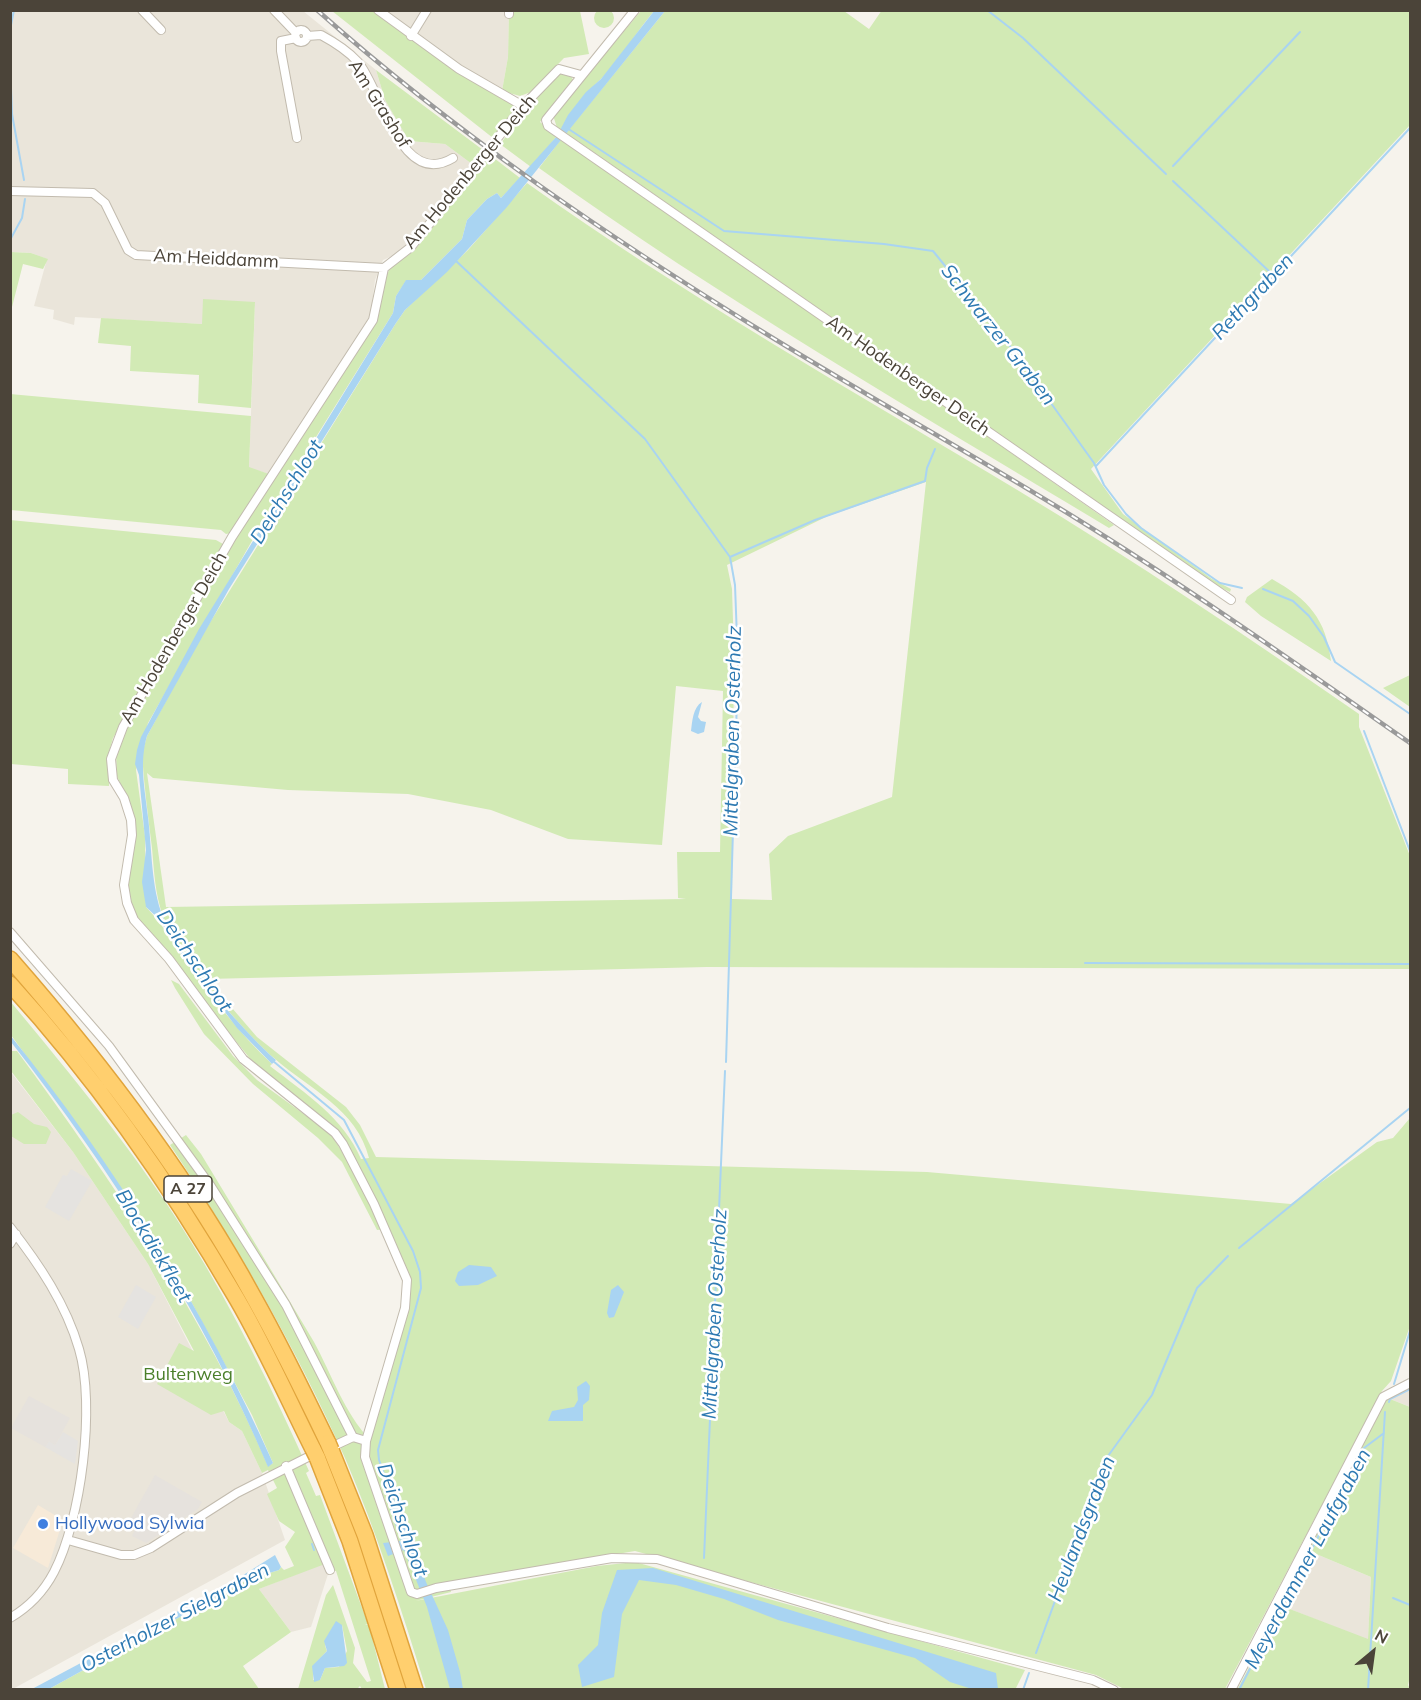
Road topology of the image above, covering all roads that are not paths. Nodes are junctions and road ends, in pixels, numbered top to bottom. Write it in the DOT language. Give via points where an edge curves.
graph roads {
  1 [pos="142,10"];
  2 [pos="273,10"];
  3 [pos="378,10"];
  4 [pos="427,10"];
  5 [pos="635,10"];
  6 [pos="161,30"];
  7 [pos="296,36"];
  8 [pos="411,36"];
  9 [pos="581,75"];
  10 [pos="523,106"];
  11 [pos="297,138"];
  12 [pos="453,158"];
  13 [pos="10,191"];
  14 [pos="384,268"];
  15 [pos="1231,600"];
  16 [pos="10,932"];
  17 [pos="10,959"];
  18 [pos="10,984"];
  19 [pos="10,1227"];
  20 [pos="16,1234"];
  21 [pos="10,1244"];
  22 [pos="1410,1383"];
  23 [pos="353,1437"];
  24 [pos="366,1441"];
  25 [pos="322,1450"];
  26 [pos="286,1466"];
  27 [pos="68,1540"];
  28 [pos="330,1570"];
  29 [pos="10,1618"];
  30 [pos="398,1689"];
  31 [pos="414,1689"];
  32 [pos="1114,1689"];
  33 [pos="1231,1689"];
  1 -- 6 [label="street"];
  2 -- 7 [label="street, Am Grashof"];
  3 -- 8 [label="street"];
  4 -- 8 [label="street"];
  5 -- 9 [label="street, Am Hodenberger Deich"];
  7 -- 11 [label="street" via="281,41 281,51"];
  7 -- 12 [label="street, Am Grashof" via="303,30 307,36 321,35 359,63 400,143 412,155 433,164"];
  8 -- 10 [label="street"];
  9 -- 10 [label="street, Am Hodenberger Deich" via="559,69"];
  9 -- 15 [label="street, Am Hodenberger Deich" via="546,120 548,126"];
  10 -- 14 [label="street, Am Hodenberger Deich" via="430,225 411,247"];
  13 -- 14 [label="street, Am Heiddamm" via="93,193 105,203 128,250 136,255"];
  14 -- 24 [label="street, Am Hodenberger Deich" via="373,320 232,537 118,737 111,759 113,780 131,820 124,885 130,912 243,1059 335,1133 407,1280 405,1308"];
  16 -- 23 [label="street" via="109,1046 210,1185 286,1305"];
  17 -- 25 [label="highway, A 27" via="84,1045 187,1187 252,1294"];
  18 -- 25 [label="highway, A 27" via="72,1055 138,1143 237,1299"];
  19 -- 20 [label="street"];
  20 -- 21 [label="street"];
  20 -- 27 [label="street" via="56,1293 70,1322 85,1377 86,1426"];
  22 -- 33 [label="street" via="1383,1396"];
  23 -- 24 [label="street"];
  23 -- 26 [label="street"];
  24 -- 32 [label="street" via="365,1458 411,1592 417,1594 635,1556 657,1559 888,1628 1093,1680"];
  25 -- 30 [label="highway, A 27"];
  25 -- 31 [label="highway, A 27" via="364,1535"];
  26 -- 27 [label="street" via="134,1555"];
  26 -- 28 [label="street"];
  27 -- 29 [label="street" via="46,1586"];
}
